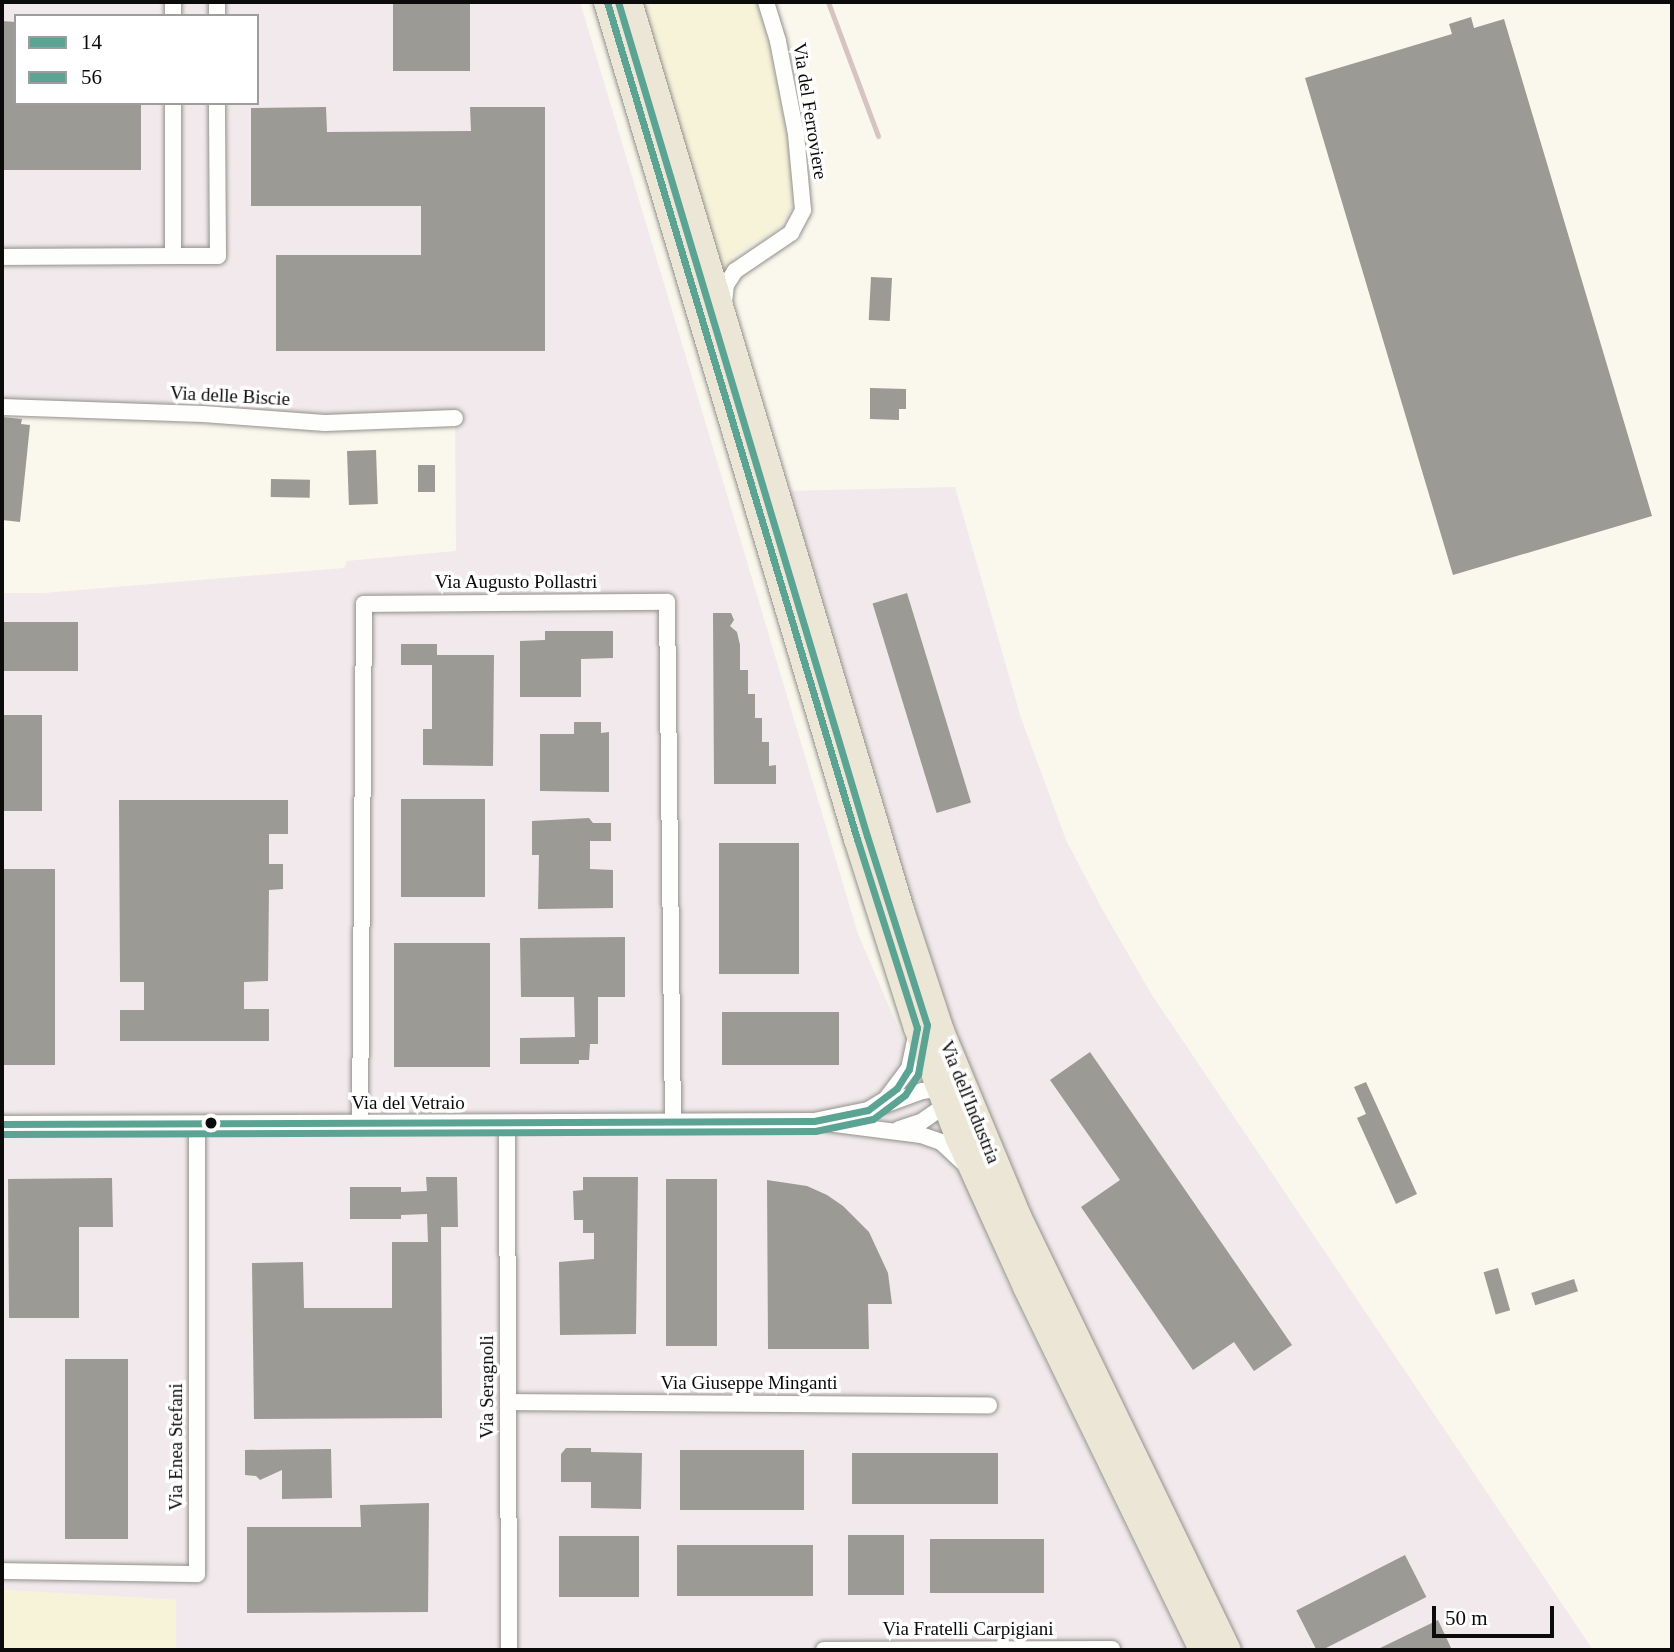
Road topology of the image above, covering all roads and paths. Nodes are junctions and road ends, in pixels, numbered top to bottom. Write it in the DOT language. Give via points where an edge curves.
graph roads {
  1 [pos="607,2"];
  2 [pos="629,2"];
  3 [pos="766,2"];
  4 [pos="173,105"];
  5 [pos="217,105"];
  6 [pos="173,256"];
  7 [pos="2,257"];
  8 [pos="725,319"];
  9 [pos="2,407"];
  10 [pos="455,418"];
  11 [pos="917,1028"];
  12 [pos="949,1094"];
  13 [pos="868,1110"];
  14 [pos="814,1121"];
  15 [pos="673,1123"];
  16 [pos="2,1124"];
  17 [pos="197,1124"];
  18 [pos="360,1124"];
  19 [pos="507,1124"];
  20 [pos="896,1129"];
  21 [pos="973,1173"];
  22 [pos="508,1402"];
  23 [pos="989,1405"];
  24 [pos="2,1571"];
  25 [pos="1112,1649"];
  26 [pos="509,1650"];
  27 [pos="824,1650"];
  28 [pos="1202,1650"];
  29 [pos="1228,1650"];
  1 -- 11 [label="main road, Via dell'Industria"];
  2 -- 8 [label="main road, Via dell'Industria"];
  3 -- 8 [label="street, Via del Ferroviere" via="796,134 803,210 791,233 735,271 724,293"];
  4 -- 6 [label="street"];
  5 -- 6 [label="street" via="218,256"];
  6 -- 7 [label="street"];
  8 -- 12 [label="main road, Via dell'Industria" via="902,913"];
  9 -- 10 [label="street, Via delle Biscie" via="325,423"];
  11 -- 12 [label="main road, Via dell'Industria"];
  11 -- 13 [label="street, Via del Vetraio" via="909,1069 897,1088"];
  12 -- 13 [label="street, Via del Vetraio"];
  12 -- 20 [label="street, Via del Vetraio" via="921,1122"];
  12 -- 21 [label="main road, Via dell'Industria"];
  12 -- 29 [label="main road, Via dell'Industria" via="1017,1216"];
  13 -- 14 [label="street, Via del Vetraio"];
  14 -- 15 [label="street, Via del Vetraio"];
  14 -- 20 [label="street, Via del Vetraio"];
  15 -- 18 [label="street, Via Augusto Pollastri" via="667,602 364,604"];
  15 -- 19 [label="street, Via del Vetraio"];
  16 -- 17 [label="street, Via del Vetraio"];
  17 -- 18 [label="street, Via del Vetraio"];
  17 -- 24 [label="street, Via Enea Stefani" via="197,1574"];
  18 -- 19 [label="street, Via del Vetraio"];
  19 -- 22 [label="street, Via Seragnoli"];
  20 -- 21 [label="street, Via del Vetraio" via="941,1143"];
  21 -- 28 [label="main road, Via dell'Industria"];
  22 -- 23 [label="street, Via Giuseppe Minganti"];
  22 -- 26 [label="street, Via Seragnoli"];
  25 -- 27 [label="street, Via Fratelli Carpigiani"];
}
